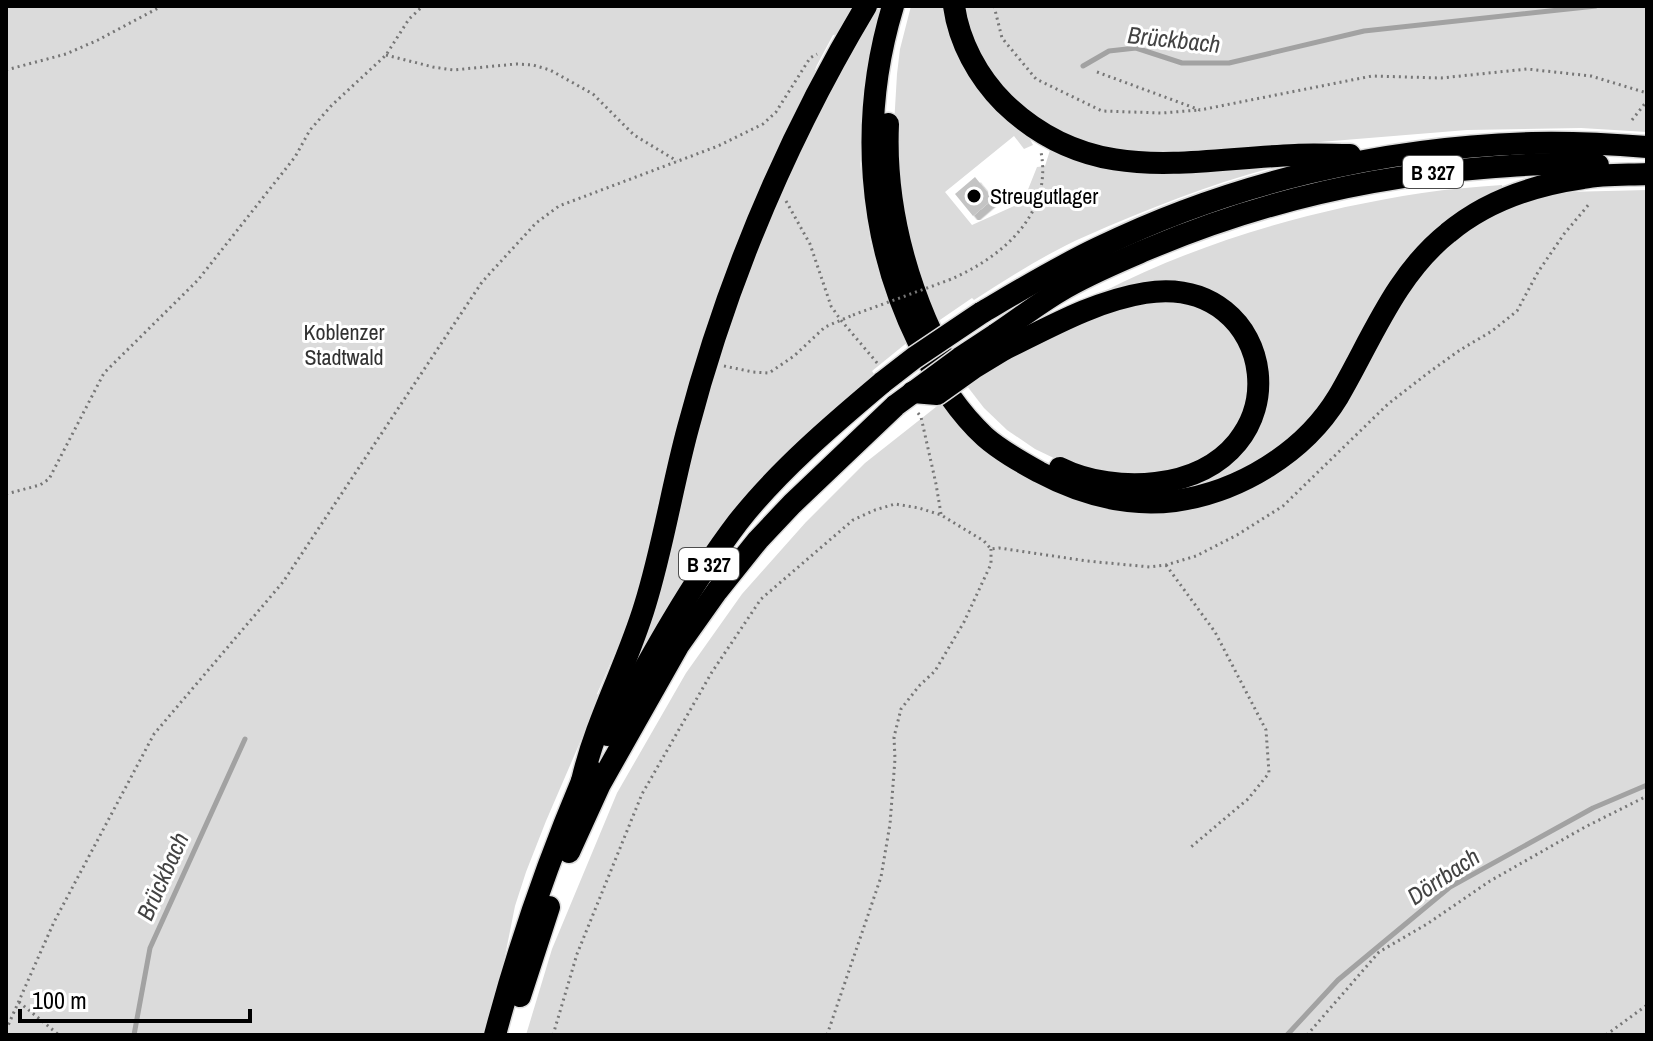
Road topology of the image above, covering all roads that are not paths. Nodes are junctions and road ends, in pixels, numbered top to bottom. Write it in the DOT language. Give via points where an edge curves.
graph roads {
  1 [pos="866,6"];
  2 [pos="893,6"];
  3 [pos="907,6"];
  4 [pos="954,6"];
  5 [pos="1647,147"];
  6 [pos="1403,155"];
  7 [pos="1647,172"];
  8 [pos="999,343"];
  9 [pos="582,781"];
  10 [pos="495,1035"];
  11 [pos="507,1035"];
  1 -- 9 [label="highway" via="814,98 738,270 688,429 645,605"];
  2 -- 7 [label="highway" via="875,87 875,195 884,249 913,331 940,382 986,438 1065,486 1104,499 1176,501 1239,483 1276,461 1321,421 1392,299 1447,233 1516,194 1585,177"];
  3 -- 8 [label="highway" via="889,89 891,193 912,285 966,397 1028,452 1069,472 1141,485 1173,481 1224,457 1246,430 1258,396 1256,364 1242,331 1225,312 1189,294 1146,293"];
  4 -- 6 [label="highway" via="967,51 996,96 1061,144 1099,157 1193,163 1294,155"];
  5 -- 6 [label="highway, B 327" via="1533,143"];
  6 -- 9 [label="highway, B 327, bridge" via="1279,181 1158,221 1043,276 914,358 880,373 740,520 663,635"];
  7 -- 8 [label="highway, B 327" via="1594,164 1517,165 1387,178 1292,198 1195,230 1060,290"];
  8 -- 11 [label="highway, B 327, bridge" via="907,401 792,504 717,591 678,646 575,836"];
  9 -- 10 [label="highway, B 327" via="544,876"];
}
